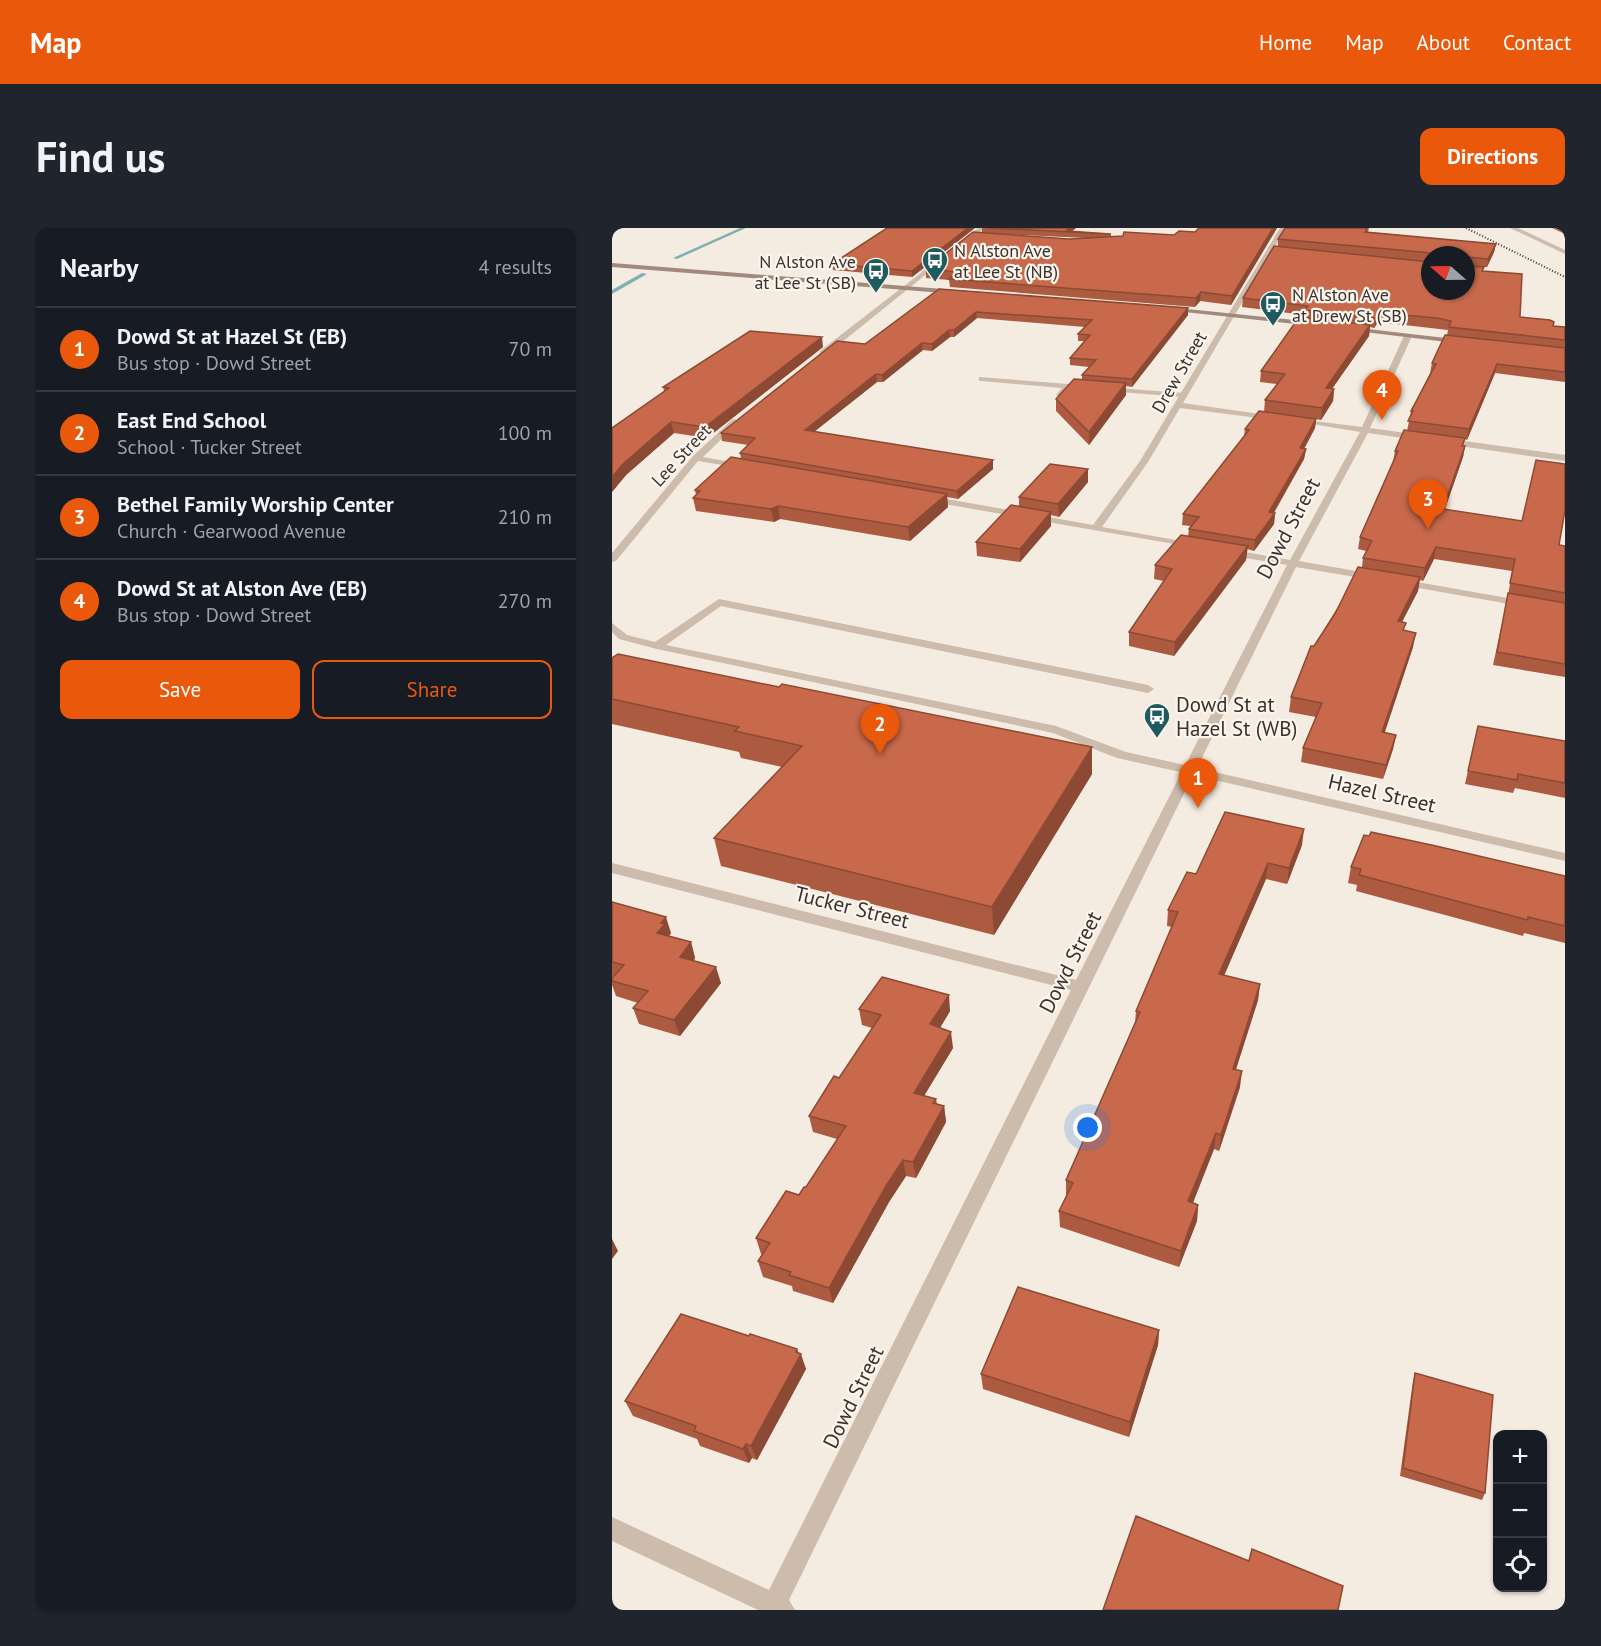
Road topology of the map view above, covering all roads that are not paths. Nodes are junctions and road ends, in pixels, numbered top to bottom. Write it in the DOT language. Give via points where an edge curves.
graph roads {
  1 [pos="1283,228"];
  2 [pos="1513,228"];
  3 [pos="978,234"];
  4 [pos="955,249"];
  5 [pos="1270,250"];
  6 [pos="1281,251"];
  7 [pos="1565,252"];
  8 [pos="946,256"];
  9 [pos="612,265"];
  10 [pos="905,288"];
  11 [pos="963,293"];
  12 [pos="1159,308"];
  13 [pos="1230,315"];
  14 [pos="1320,325"];
  15 [pos="1342,328"];
  16 [pos="1408,336"];
  17 [pos="1476,343"];
  18 [pos="816,359"];
  19 [pos="990,370"];
  20 [pos="1068,386"];
  21 [pos="1079,387"];
  22 [pos="1101,389"];
  23 [pos="1183,394"];
  24 [pos="1060,395"];
  25 [pos="1177,405"];
  26 [pos="746,414"];
  27 [pos="1282,419"];
  28 [pos="1294,420"];
  29 [pos="1365,430"];
  30 [pos="696,458"];
  31 [pos="1565,458"];
  32 [pos="755,469"];
  33 [pos="919,497"];
  34 [pos="1096,528"];
  35 [pos="1209,549"];
  36 [pos="1221,551"];
  37 [pos="612,559"];
  38 [pos="1293,563"];
  39 [pos="1565,610"];
  40 [pos="612,626"];
  41 [pos="657,646"];
  42 [pos="1148,688"];
  43 [pos="1189,770"];
  44 [pos="1565,857"];
  45 [pos="612,868"];
  46 [pos="1081,987"];
  47 [pos="612,1529"];
  48 [pos="776,1609"];
  1 -- 5 [label="street, Drew Street"];
  2 -- 7 [label="street"];
  3 -- 4 [label="street"];
  5 -- 6 [label="street"];
  5 -- 13 [label="street, Drew Street"];
  8 -- 10 [label="street"];
  9 -- 10 [label="main road"];
  10 -- 11 [label="main road"];
  10 -- 18 [label="street"];
  12 -- 13 [label="main road"];
  13 -- 14 [label="main road"];
  13 -- 23 [label="street, Drew Street"];
  15 -- 16 [label="main road"];
  16 -- 17 [label="main road"];
  16 -- 29 [label="street, Dowd Street"];
  19 -- 20 [label="street" via="980,381"];
  20 -- 21 [label="street"];
  20 -- 24 [label="street"];
  22 -- 23 [label="street"];
  23 -- 25 [label="street, Drew Street"];
  25 -- 27 [label="street"];
  25 -- 34 [label="street, Drew Street" via="1144,462"];
  26 -- 30 [label="street, Lee Street"];
  28 -- 29 [label="street"];
  29 -- 31 [label="street"];
  29 -- 38 [label="street, Dowd Street"];
  30 -- 32 [label="street"];
  30 -- 37 [label="street, Lee Street"];
  33 -- 34 [label="street"];
  34 -- 35 [label="street"];
  36 -- 38 [label="street"];
  38 -- 39 [label="street"];
  38 -- 43 [label="street, Dowd Street"];
  40 -- 41 [label="street, Hazel Street" via="624,636"];
  41 -- 42 [label="street" via="719,602"];
  41 -- 43 [label="street, Hazel Street" via="1056,730 1122,755"];
  43 -- 44 [label="street, Hazel Street"];
  43 -- 46 [label="street, Dowd Street"];
  45 -- 46 [label="street, Tucker Street"];
  46 -- 48 [label="street, Dowd Street"];
  47 -- 48 [label="street" via="718,1577"];
}
